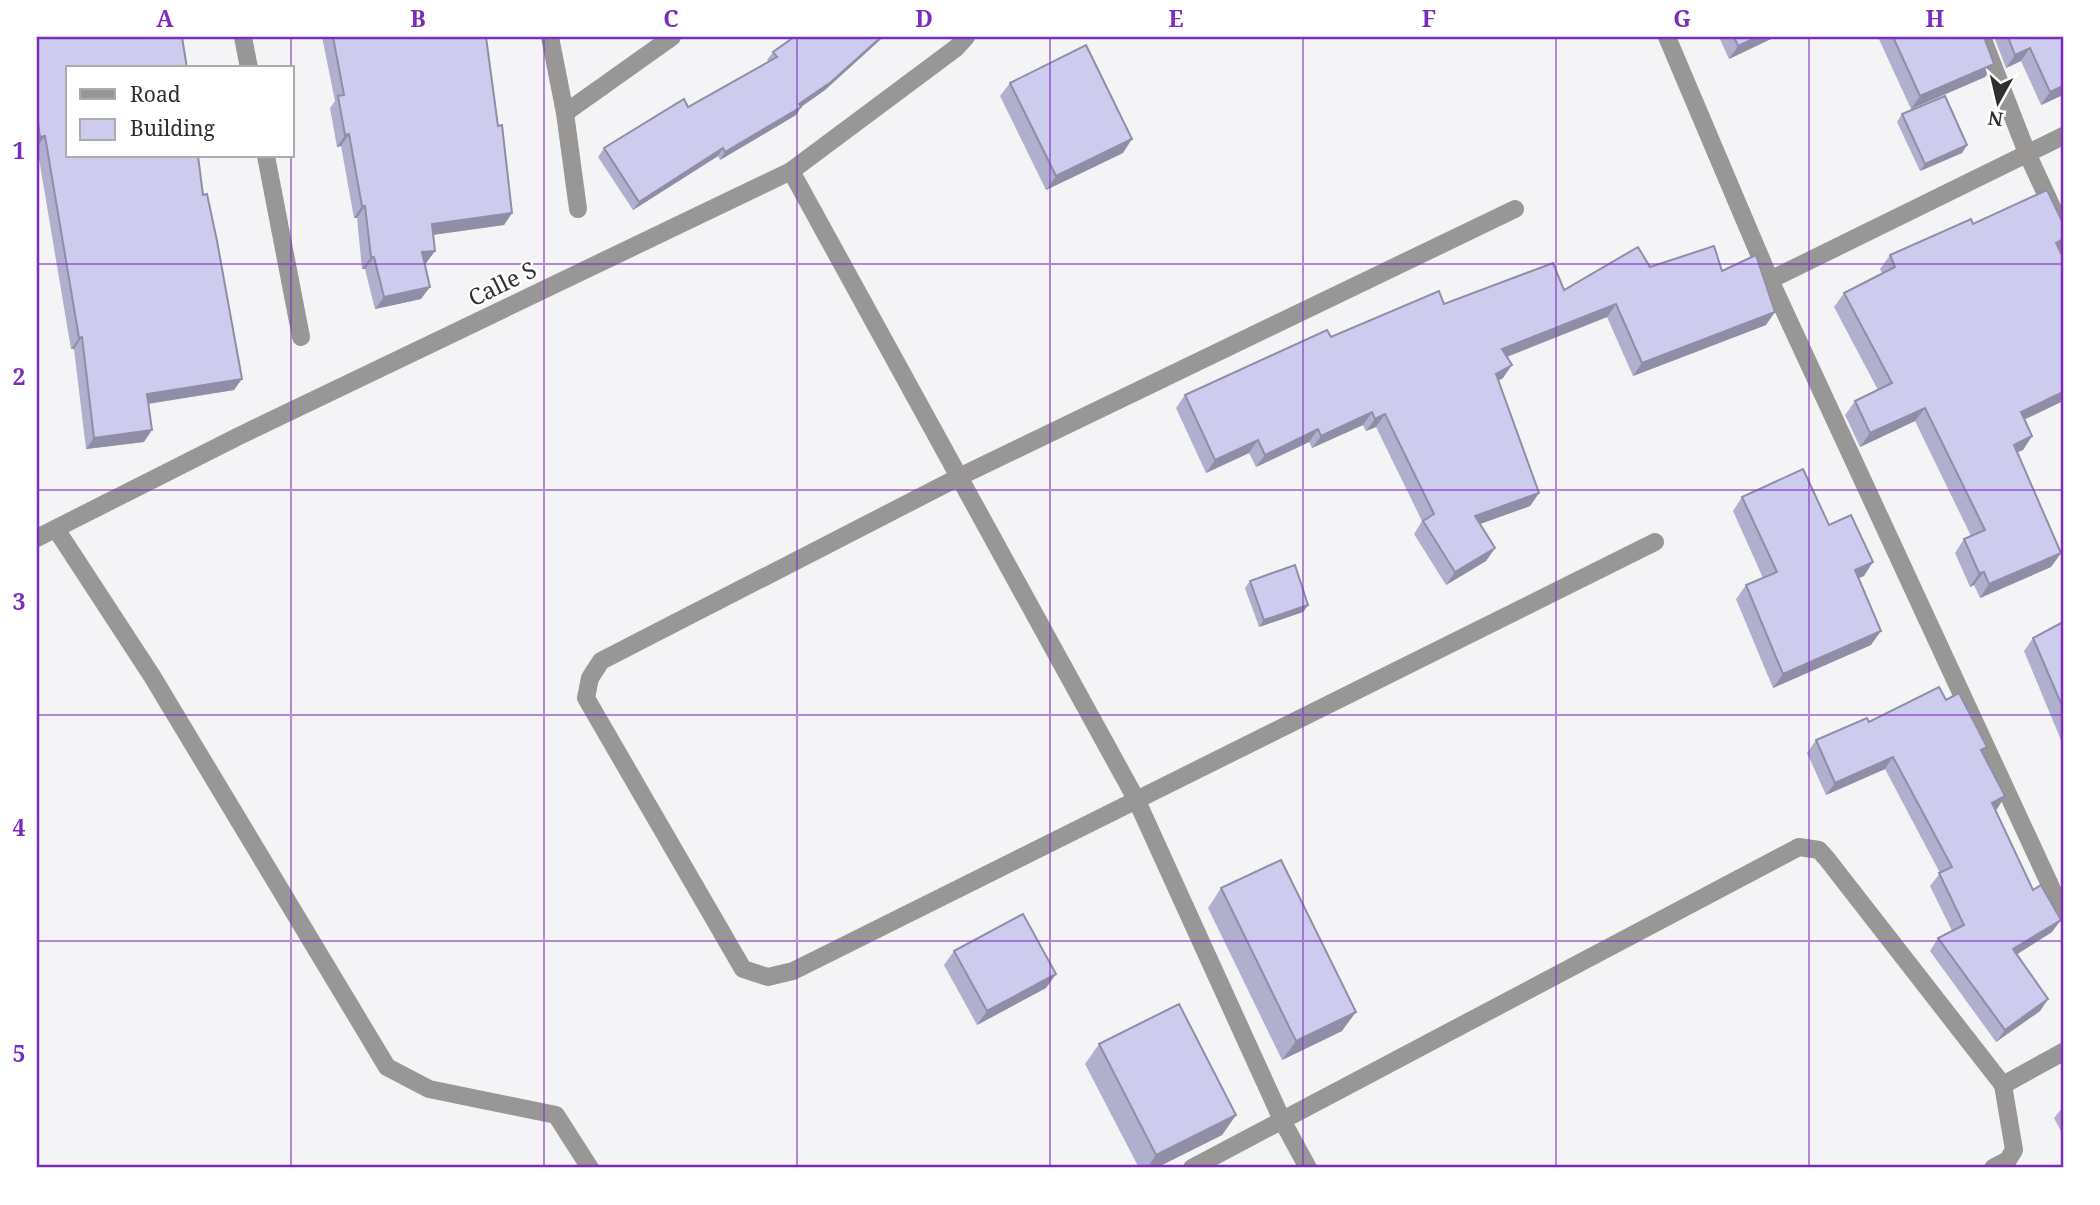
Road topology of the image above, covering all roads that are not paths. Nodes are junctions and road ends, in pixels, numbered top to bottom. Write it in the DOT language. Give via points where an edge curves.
graph roads {
  1 [pos="243,37"];
  2 [pos="550,37"];
  3 [pos="672,37"];
  4 [pos="966,37"];
  5 [pos="1667,37"];
  6 [pos="1982,37"];
  7 [pos="249,66"];
  8 [pos="565,113"];
  9 [pos="2063,136"];
  10 [pos="2027,153"];
  11 [pos="266,158"];
  12 [pos="791,172"];
  13 [pos="578,209"];
  14 [pos="1515,209"];
  15 [pos="2063,231"];
  16 [pos="1770,280"];
  17 [pos="301,337"];
  18 [pos="961,476"];
  19 [pos="56,528"];
  20 [pos="37,538"];
  21 [pos="1655,542"];
  22 [pos="1136,799"];
  23 [pos="2063,912"];
  24 [pos="2063,1052"];
  25 [pos="2003,1085"];
  26 [pos="1283,1122"];
  27 [pos="590,1168"];
  28 [pos="1192,1168"];
  29 [pos="1308,1168"];
  30 [pos="1993,1168"];
  1 -- 7 [label="street"];
  2 -- 8 [label="street"];
  3 -- 8 [label="street"];
  4 -- 12 [label="street, Calle S"];
  5 -- 16 [label="street"];
  6 -- 10 [label="street"];
  8 -- 13 [label="street"];
  9 -- 10 [label="street"];
  10 -- 15 [label="street"];
  10 -- 16 [label="street"];
  11 -- 17 [label="street"];
  12 -- 18 [label="street"];
  12 -- 19 [label="street, Calle S"];
  14 -- 18 [label="street"];
  16 -- 23 [label="street"];
  18 -- 22 [label="street"];
  18 -- 22 [label="street" via="601,661 590,678 586,698 743,969 768,977 793,971"];
  19 -- 20 [label="street, Calle S"];
  19 -- 27 [label="street" via="152,676 387,1066 429,1089 556,1115"];
  21 -- 22 [label="street"];
  22 -- 26 [label="street"];
  24 -- 25 [label="street"];
  25 -- 26 [label="street" via="1827,859 1819,850 1799,847"];
  25 -- 30 [label="street" via="2014,1150 2008,1160"];
  26 -- 28 [label="street"];
  26 -- 29 [label="street"];
}
